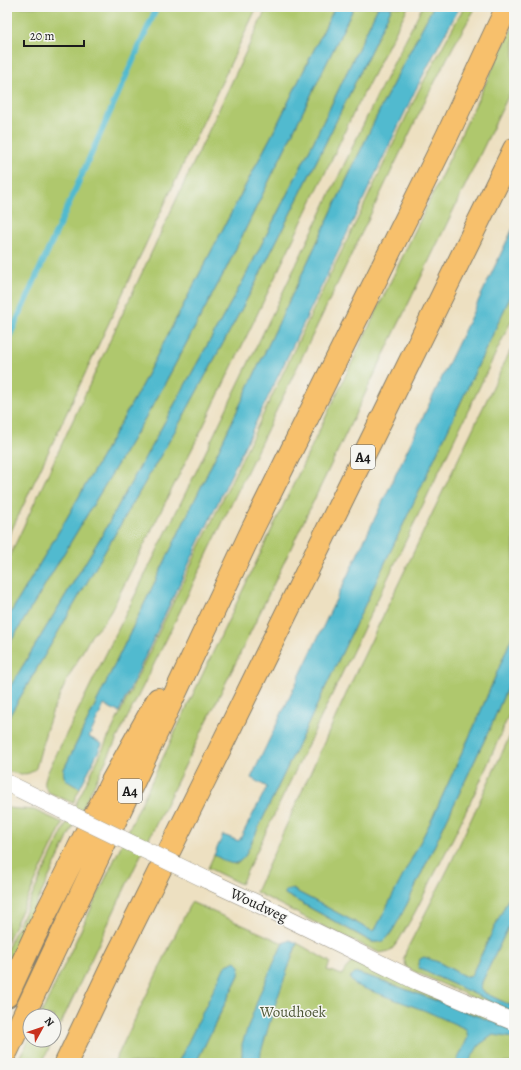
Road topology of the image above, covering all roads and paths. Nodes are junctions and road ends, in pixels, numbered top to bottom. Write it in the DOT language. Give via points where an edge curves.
graph roads {
  1 [pos="507,7"];
  2 [pos="514,149"];
  3 [pos="252,530"];
  4 [pos="7,783"];
  5 [pos="7,996"];
  6 [pos="514,1022"];
  7 [pos="7,1051"];
  8 [pos="66,1063"];
  1 -- 3 [label="highway, A4" via="448,136"];
  2 -- 8 [label="highway, A4"];
  3 -- 5 [label="highway, A4" via="111,783 35,934"];
  3 -- 7 [label="highway, A4"];
  4 -- 6 [label="street, Woudweg, bridge" via="416,981"];
}
